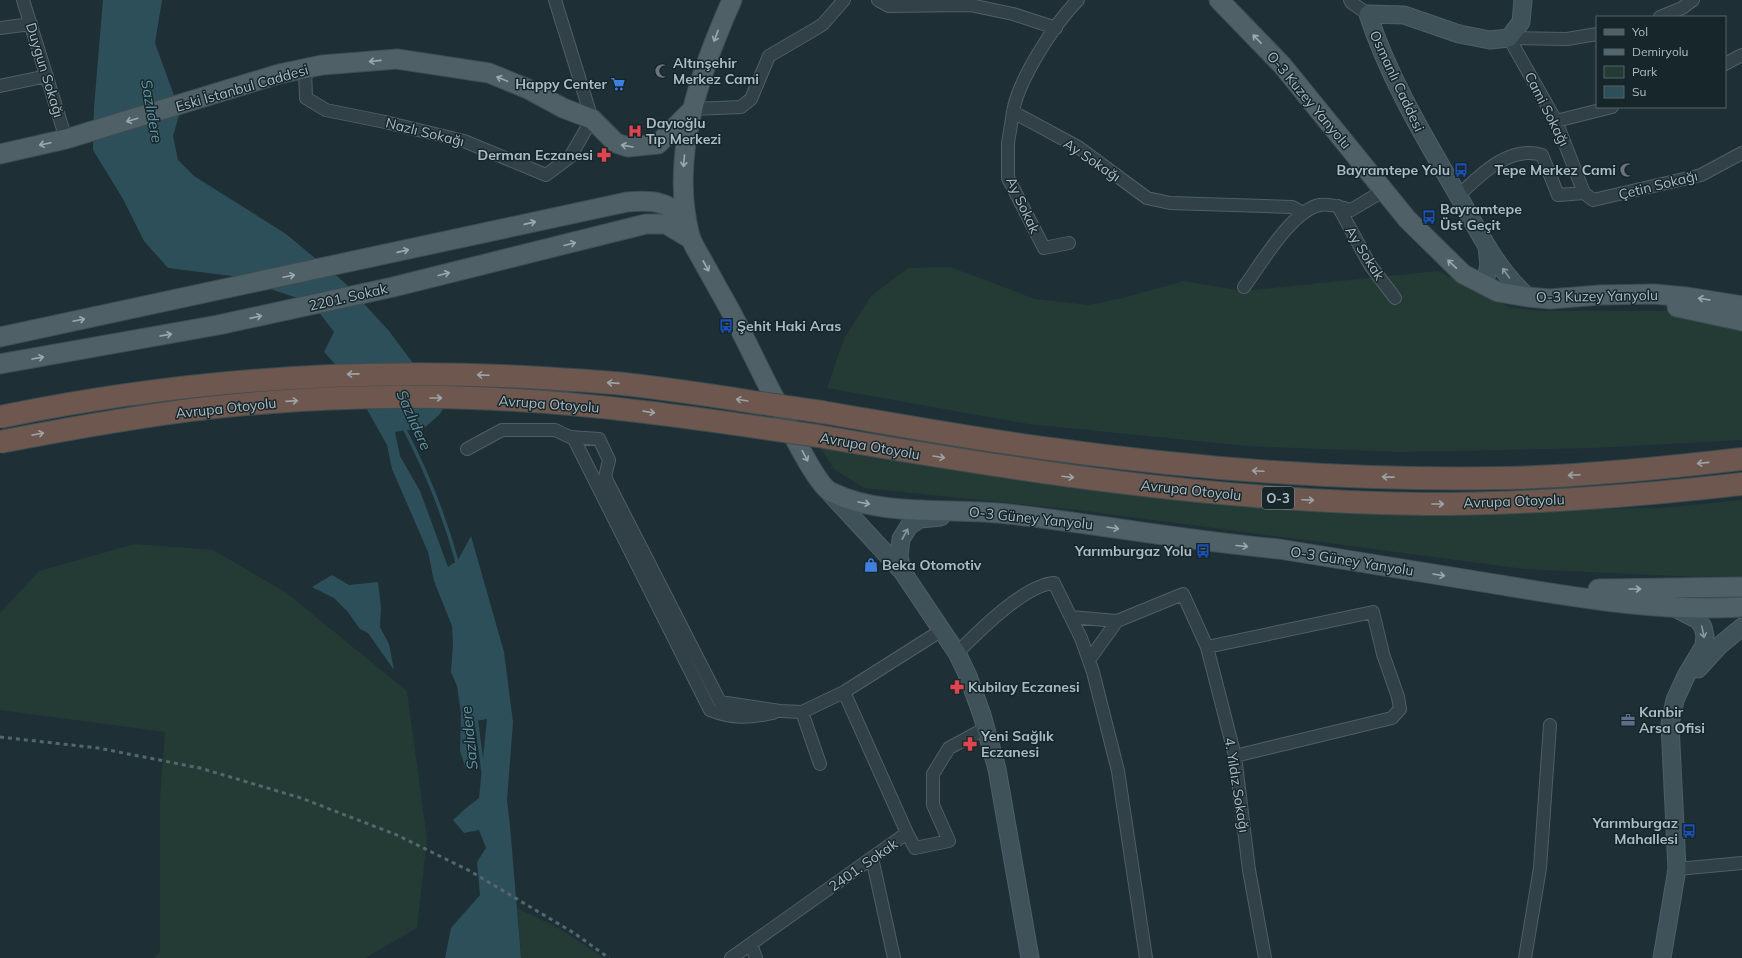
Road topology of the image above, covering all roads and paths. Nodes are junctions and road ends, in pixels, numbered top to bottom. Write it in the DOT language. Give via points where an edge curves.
graph roads {
  1 [pos="23,0"];
  2 [pos="555,0"];
  3 [pos="732,0"];
  4 [pos="844,0"];
  5 [pos="878,0"];
  6 [pos="1078,0"];
  7 [pos="1219,0"];
  8 [pos="1523,0"];
  9 [pos="1693,0"];
  10 [pos="1349,1"];
  11 [pos="1368,14"];
  12 [pos="1662,16"];
  13 [pos="31,24"];
  14 [pos="0,28"];
  15 [pos="1056,28"];
  16 [pos="1596,34"];
  17 [pos="1509,38"];
  18 [pos="1742,56"];
  19 [pos="1726,64"];
  20 [pos="305,68"];
  21 [pos="47,76"];
  22 [pos="0,86"];
  23 [pos="1608,108"];
  24 [pos="693,109"];
  25 [pos="1013,112"];
  26 [pos="592,119"];
  27 [pos="1556,121"];
  28 [pos="75,137"];
  29 [pos="1742,153"];
  30 [pos="0,154"];
  31 [pos="1383,190"];
  32 [pos="1458,196"];
  33 [pos="1589,196"];
  34 [pos="1338,206"];
  35 [pos="1303,212"];
  36 [pos="686,218"];
  37 [pos="690,239"];
  38 [pos="1069,243"];
  39 [pos="1487,247"];
  40 [pos="1484,285"];
  41 [pos="1244,286"];
  42 [pos="1528,297"];
  43 [pos="1395,298"];
  44 [pos="1550,299"];
  45 [pos="1742,306"];
  46 [pos="1742,321"];
  47 [pos="0,338"];
  48 [pos="0,364"];
  49 [pos="0,418"];
  50 [pos="573,437"];
  51 [pos="0,442"];
  52 [pos="467,450"];
  53 [pos="1742,459"];
  54 [pos="1742,484"];
  55 [pos="828,491"];
  56 [pos="1005,513"];
  57 [pos="902,572"];
  58 [pos="1742,587"];
  59 [pos="1540,592"];
  60 [pos="1742,607"];
  61 [pos="1675,608"];
  62 [pos="1071,617"];
  63 [pos="1117,621"];
  64 [pos="1742,627"];
  65 [pos="942,630"];
  66 [pos="1207,647"];
  67 [pos="957,653"];
  68 [pos="1089,660"];
  69 [pos="844,692"];
  70 [pos="1675,700"];
  71 [pos="780,711"];
  72 [pos="802,712"];
  73 [pos="1550,725"];
  74 [pos="986,728"];
  75 [pos="1235,756"];
  76 [pos="820,764"];
  77 [pos="907,833"];
  78 [pos="872,858"];
  79 [pos="1742,863"];
  80 [pos="1677,870"];
  81 [pos="751,944"];
  82 [pos="731,958"];
  83 [pos="756,958"];
  84 [pos="894,958"];
  85 [pos="1030,958"];
  86 [pos="1146,958"];
  87 [pos="1265,958"];
  88 [pos="1525,958"];
  89 [pos="1662,958"];
  1 -- 13 [label="street, Duygun Sokağı"];
  2 -- 26 [label="street"];
  3 -- 24 [label="main road, one-way" via="708,60"];
  4 -- 24 [label="street" via="823,24 769,56 751,99 741,107"];
  5 -- 15 [label="street" via="889,6 970,5 1013,14"];
  6 -- 15 [label="street" via="1066,12"];
  31 -- 7 [label="main road, O-3 Kuzey Yanyolu, one-way" via="1282,65"];
  8 -- 17 [label="main road" via="1521,22"];
  9 -- 12 [label="street"];
  10 -- 11 [label="street"];
  11 -- 17 [label="main road, Osmanlı Caddesi" via="1404,15 1459,34 1490,40"];
  11 -- 32 [label="main road, Osmanlı Caddesi" via="1377,44 1407,106"];
  13 -- 14 [label="street"];
  13 -- 21 [label="street, Duygun Sokağı"];
  15 -- 25 [label="street" via="1015,98"];
  16 -- 17 [label="street" via="1567,39"];
  17 -- 27 [label="street, Cami Sokağı"];
  18 -- 19 [label="street"];
  26 -- 20 [label="main road, Eski İstanbul Caddesi, one-way" via="489,73 397,58"];
  20 -- 26 [label="street, Nazlı Sokağı" via="306,98 326,110 464,141 546,175 570,157"];
  20 -- 28 [label="main road, Eski İstanbul Caddesi, one-way"];
  21 -- 22 [label="street"];
  21 -- 28 [label="street, Duygun Sokağı"];
  23 -- 27 [label="street"];
  24 -- 26 [label="main road, Eski İstanbul Caddesi, one-way" via="658,144 645,147 628,147 616,143"];
  24 -- 36 [label="main road, one-way" via="683,167"];
  25 -- 35 [label="street, Ay Sokağı" via="1078,147 1147,198 1170,203 1292,207"];
  25 -- 38 [label="street, Ay Sokak" via="1008,143 1008,178 1044,248"];
  27 -- 33 [label="street, Cami Sokağı"];
  28 -- 30 [label="main road, Eski İstanbul Caddesi, one-way"];
  29 -- 33 [label="street, Çetin Sokağı" via="1700,175"];
  31 -- 34 [label="street, Ay Sokak" via="1350,210"];
  40 -- 31 [label="main road, O-3 Kuzey Yanyolu, one-way" via="1463,274 1438,251"];
  32 -- 33 [label="street, Çetin Sokağı" via="1488,168 1515,155 1531,152 1542,155 1558,195"];
  32 -- 39 [label="main road, Osmanlı Caddesi"];
  34 -- 35 [label="street, Ay Sokak" via="1321,205"];
  34 -- 43 [label="street, Ay Sokak" via="1370,265"];
  35 -- 41 [label="street, Ay Sokak" via="1280,236"];
  36 -- 37 [label="main road"];
  47 -- 36 [label="main road, one-way" via="628,202 665,204"];
  48 -- 37 [label="main road, 2201. Sokak, one-way" via="218,326 393,287 646,224 666,224"];
  37 -- 55 [label="main road, one-way" via="808,463"];
  39 -- 40 [label="main road" via="1489,265"];
  42 -- 39 [label="main road, Osmanlı Caddesi, one-way" via="1517,287"];
  40 -- 42 [label="main road, O-3 Kuzey Yanyolu" via="1498,292"];
  42 -- 44 [label="main road, O-3 Kuzey Yanyolu"];
  45 -- 44 [label="main road, O-3 Kuzey Yanyolu, one-way" via="1654,294"];
  44 -- 46 [label="main road" via="1666,304"];
  53 -- 49 [label="highway, Avrupa Otoyolu / O-3, one-way, bridge" via="1533,477 1370,477 1236,470 1060,450 822,412 623,384 416,373 329,375 224,383 129,394"];
  50 -- 52 [label="street" via="555,430 502,430"];
  50 -- 71 [label="street" via="710,710 725,716 756,717"];
  50 -- 71 [label="street" via="599,439 609,460 605,477 720,702"];
  51 -- 54 [label="highway, Avrupa Otoyolu / O-3, one-way, bridge" via="99,424 217,407 314,400 472,398 621,409 818,436 1058,476 1193,491 1300,499 1423,504 1475,503 1610,497"];
  55 -- 56 [label="main road, O-3 Güney Yanyolu, one-way" via="855,502 887,508"];
  55 -- 57 [label="main road"];
  57 -- 56 [label="main road, one-way" via="899,556 901,540 909,526 920,519"];
  56 -- 59 [label="main road, O-3 Güney Yanyolu, one-way" via="1222,544 1279,549"];
  57 -- 65 [label="main road"];
  59 -- 58 [label="main road, one-way"];
  59 -- 61 [label="main road"];
  60 -- 61 [label="main road"];
  61 -- 70 [label="main road, one-way" via="1698,620 1705,636 1704,646"];
  62 -- 63 [label="street"];
  62 -- 67 [label="street" via="1054,583 1046,584 1028,593 990,620"];
  62 -- 68 [label="street"];
  63 -- 66 [label="street, 4. Yıldız Sokağı" via="1184,594"];
  63 -- 68 [label="street"];
  64 -- 70 [label="main road" via="1719,646"];
  65 -- 67 [label="main road"];
  65 -- 69 [label="street"];
  66 -- 75 [label="street, 4. Yıldız Sokağı"];
  66 -- 75 [label="street" via="1373,612 1383,654 1398,697 1400,709 1392,718"];
  67 -- 74 [label="main road"];
  68 -- 86 [label="street" via="1118,771"];
  69 -- 72 [label="street"];
  69 -- 77 [label="street, 2401. Sokak"];
  70 -- 80 [label="main road" via="1670,724 1670,749"];
  71 -- 72 [label="street"];
  72 -- 76 [label="street"];
  73 -- 88 [label="street" via="1540,868"];
  74 -- 77 [label="street" via="949,748 933,774 933,805 949,841 915,848"];
  74 -- 85 [label="main road" via="997,769"];
  75 -- 87 [label="street, 4. Yıldız Sokağı" via="1249,870"];
  77 -- 78 [label="street, 2401. Sokak"];
  78 -- 81 [label="street, 2401. Sokak"];
  78 -- 84 [label="street"];
  79 -- 80 [label="street"];
  80 -- 89 [label="main road"];
  81 -- 82 [label="street, 2401. Sokak"];
  81 -- 83 [label="street"];
}
